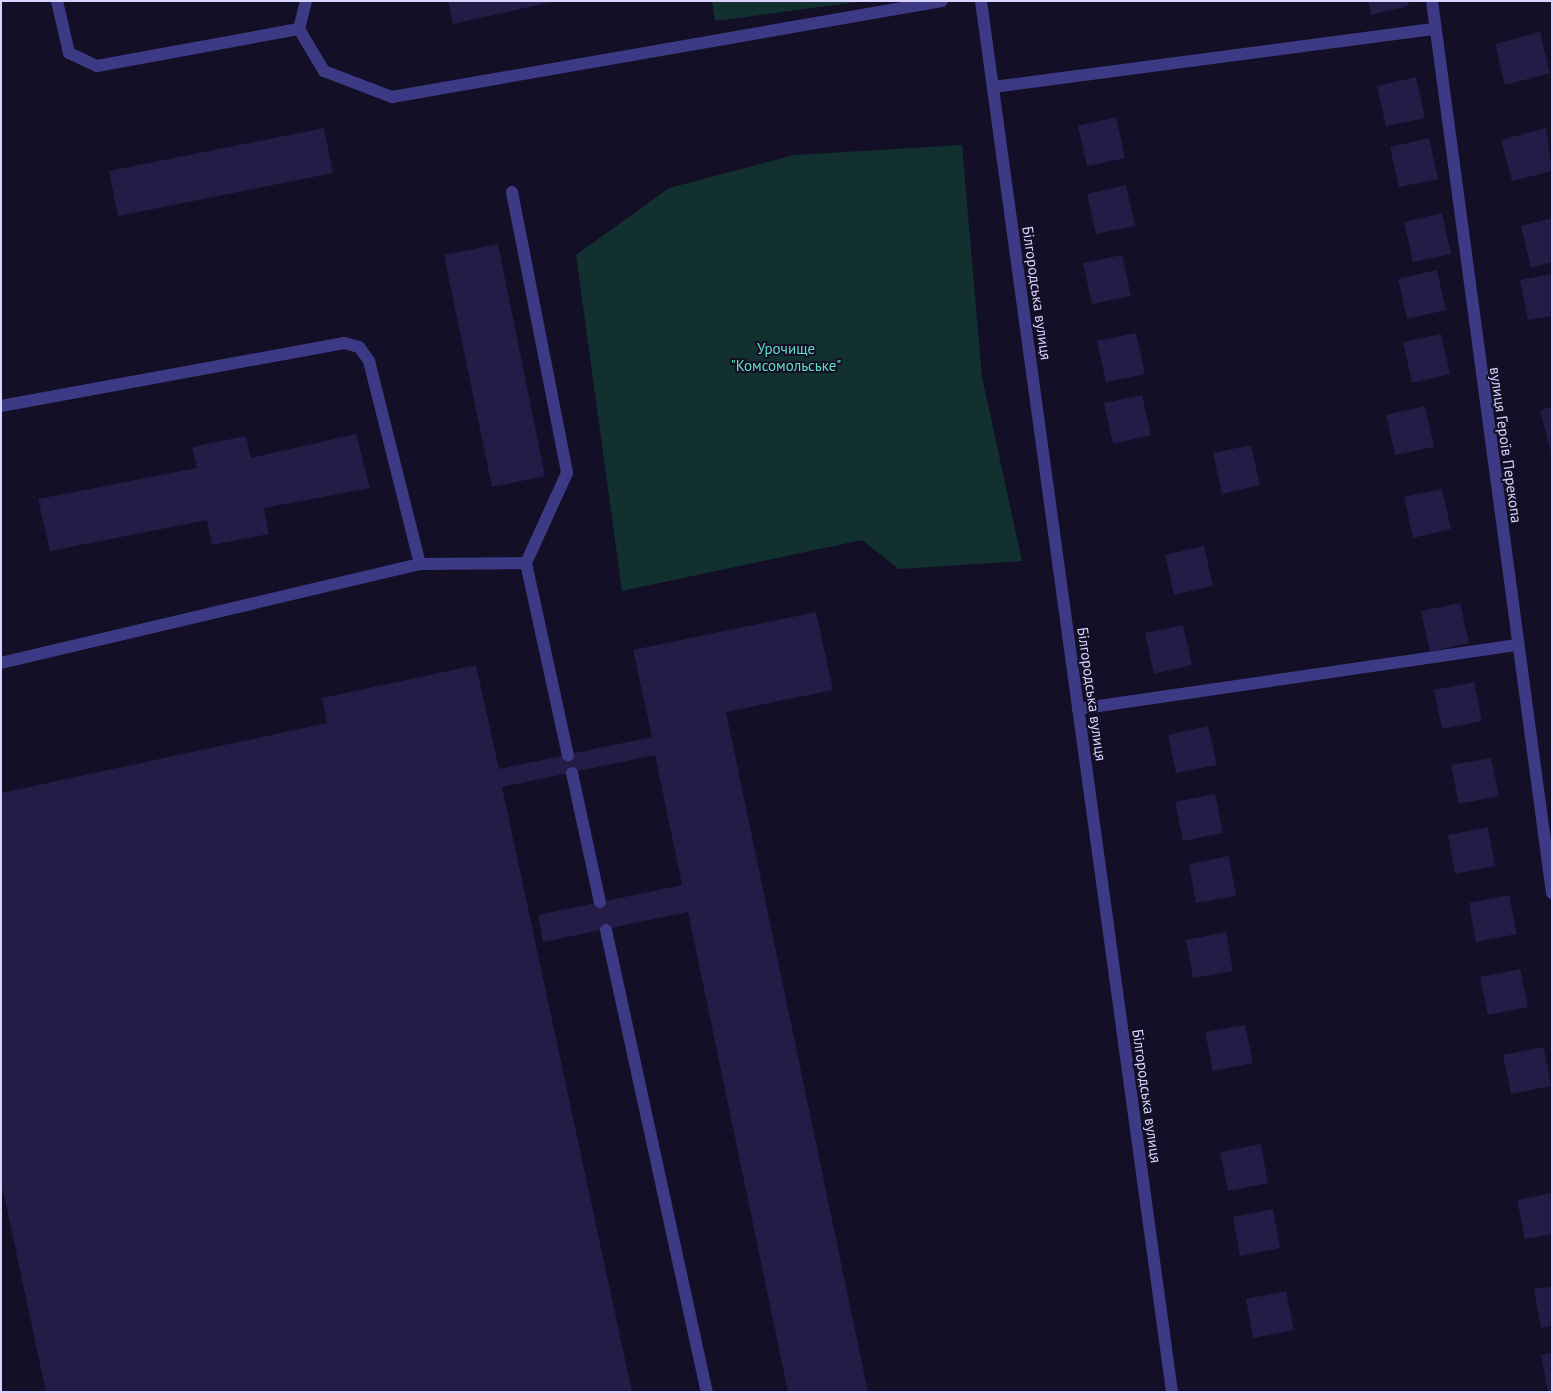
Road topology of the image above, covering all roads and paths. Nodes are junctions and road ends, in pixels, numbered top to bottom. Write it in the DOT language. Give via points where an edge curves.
graph roads {
  1 [pos="57,1"];
  2 [pos="306,1"];
  3 [pos="942,1"];
  4 [pos="981,1"];
  5 [pos="1432,1"];
  6 [pos="299,29"];
  7 [pos="1435,29"];
  8 [pos="993,87"];
  9 [pos="512,192"];
  10 [pos="1,406"];
  11 [pos="526,563"];
  12 [pos="420,564"];
  13 [pos="1517,645"];
  14 [pos="1,663"];
  15 [pos="1078,709"];
  16 [pos="568,755"];
  17 [pos="572,773"];
  18 [pos="1552,893"];
  19 [pos="600,902"];
  20 [pos="606,930"];
  21 [pos="707,1392"];
  22 [pos="1172,1392"];
  1 -- 6 [label="street" via="69,53 97,66"];
  2 -- 6 [label="street"];
  3 -- 6 [label="street" via="392,97 324,71"];
  4 -- 8 [label="street, Білгородська вулиця"];
  5 -- 7 [label="street, вулиця Героїв Перекопа"];
  7 -- 8 [label="street"];
  7 -- 13 [label="street, вулиця Героїв Перекопа"];
  8 -- 15 [label="street, Білгородська вулиця"];
  9 -- 11 [label="street" via="567,472"];
  10 -- 12 [label="street" via="344,343 359,347 369,361"];
  11 -- 12 [label="street"];
  11 -- 16 [label="street"];
  12 -- 14 [label="street"];
  13 -- 15 [label="street"];
  13 -- 18 [label="street, вулиця Героїв Перекопа"];
  15 -- 22 [label="street, Білгородська вулиця"];
  17 -- 19 [label="street"];
  20 -- 21 [label="street"];
}
